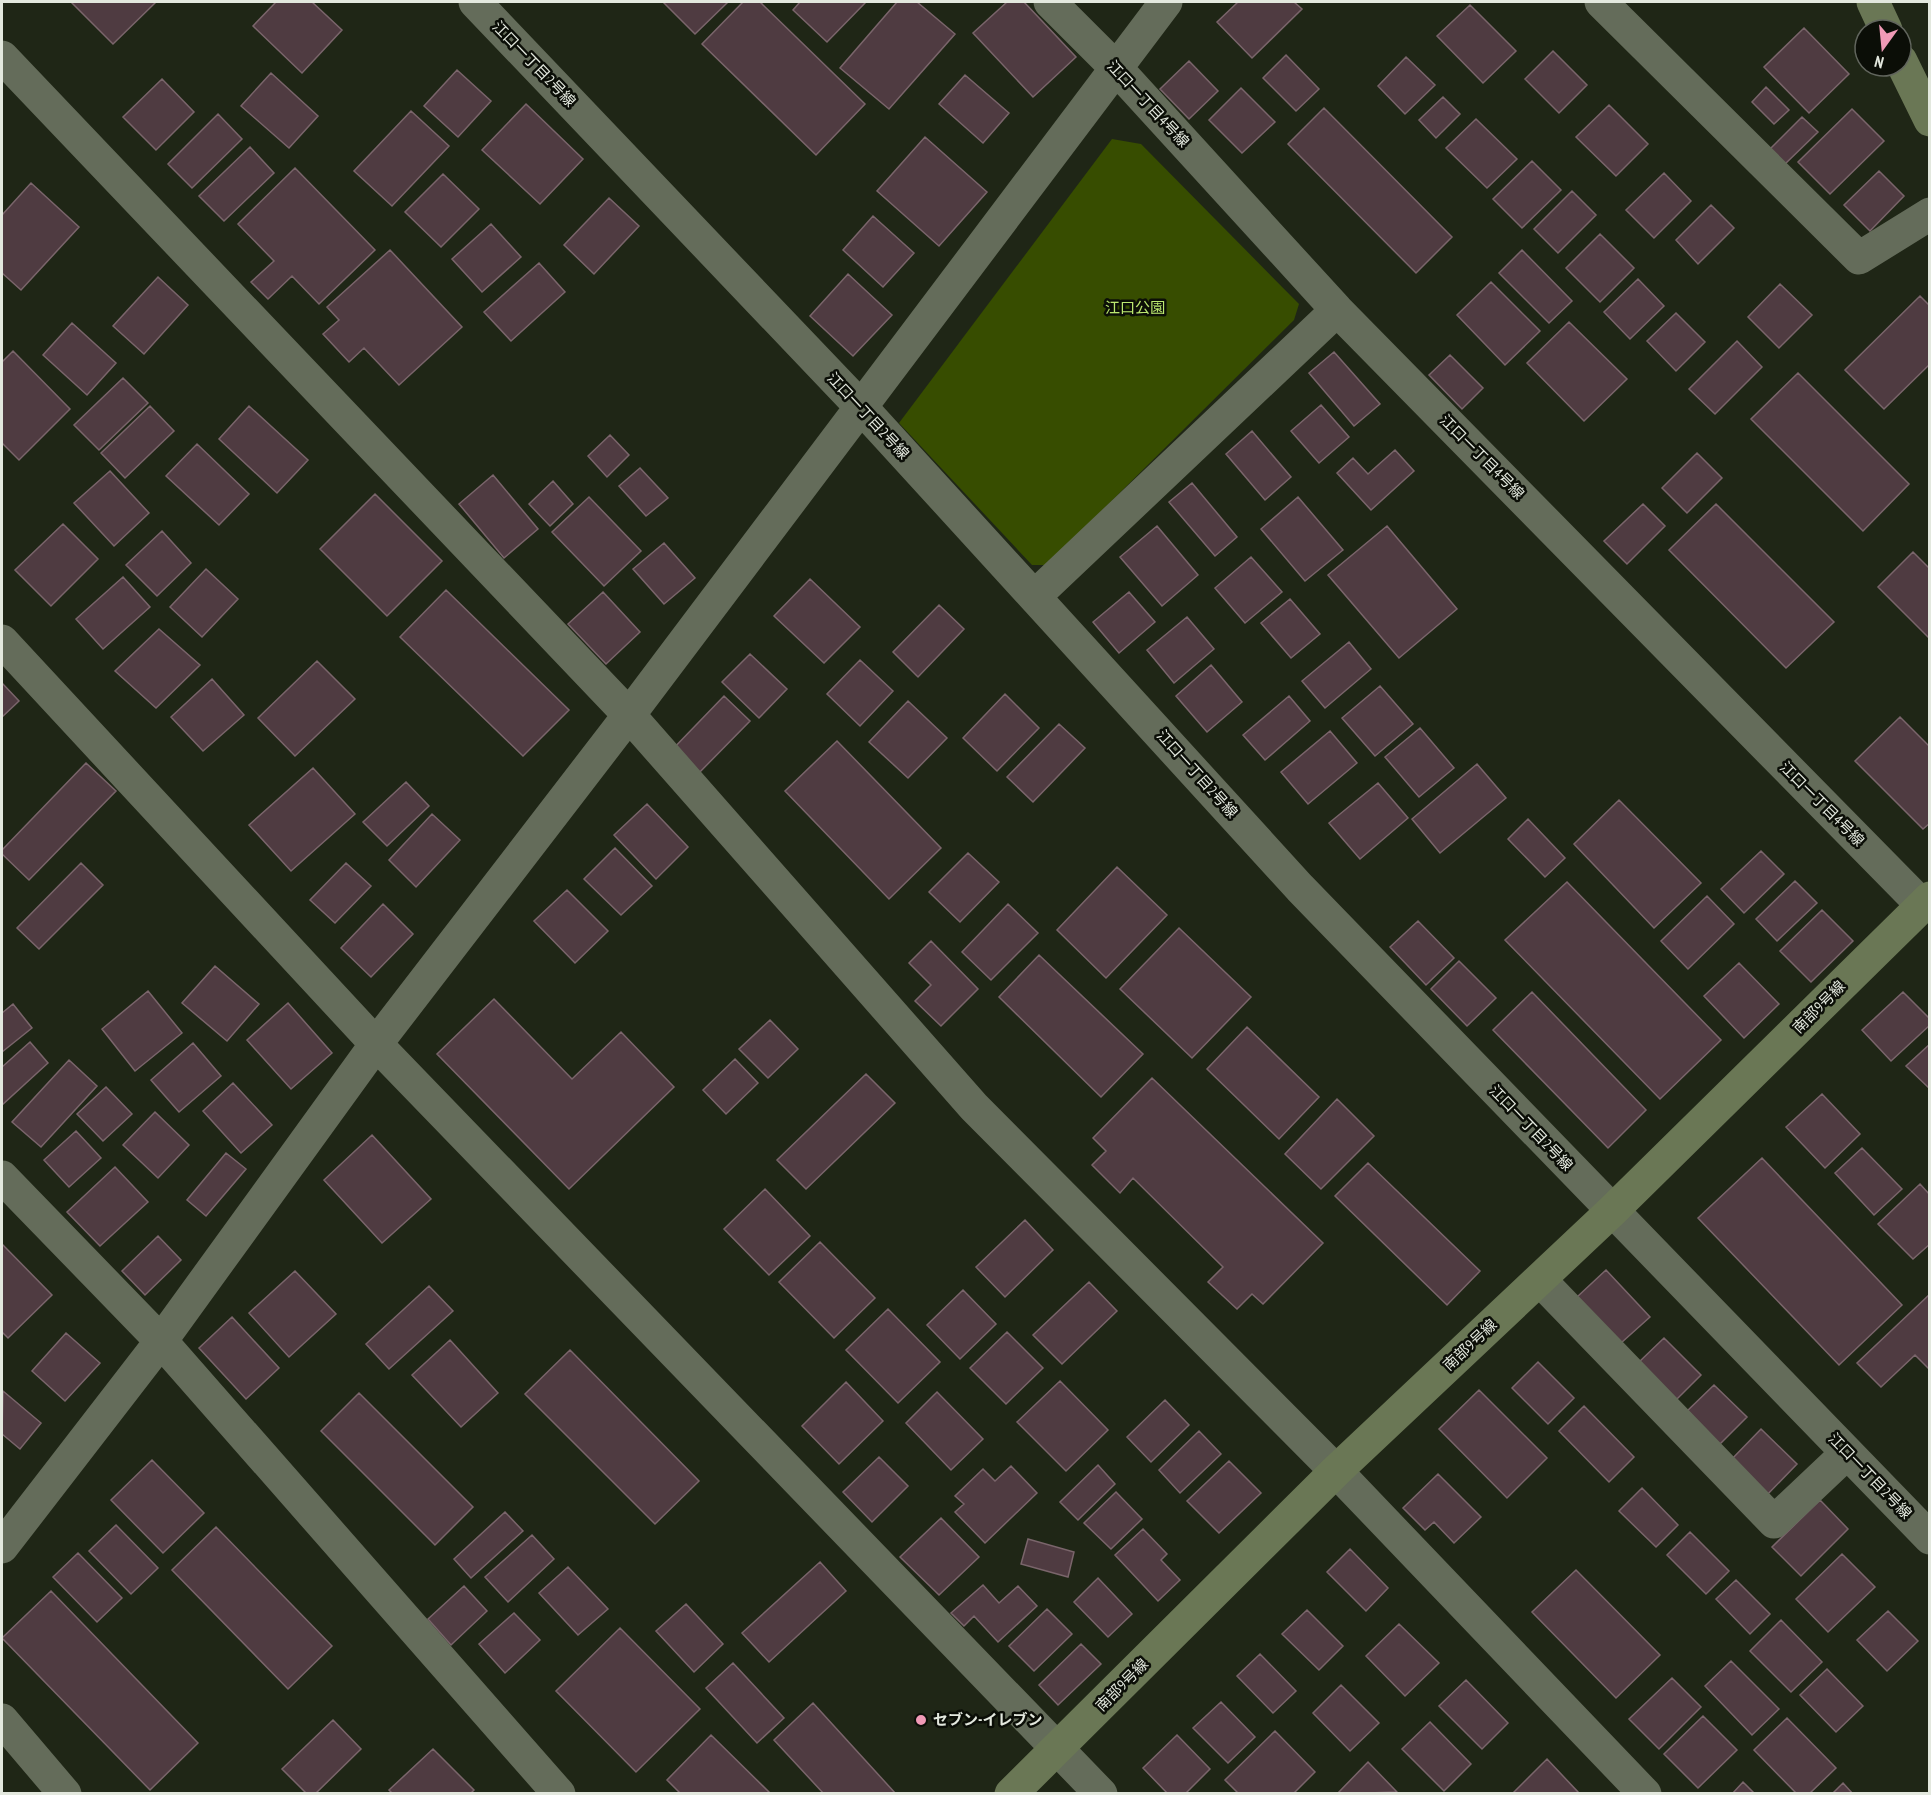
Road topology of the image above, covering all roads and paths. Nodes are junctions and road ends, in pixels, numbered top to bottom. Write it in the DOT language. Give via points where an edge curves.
graph roads {
  1 [pos="475,2"];
  2 [pos="1050,2"];
  3 [pos="1166,2"];
  4 [pos="1601,2"];
  5 [pos="1873,2"];
  6 [pos="1880,18"];
  7 [pos="2,57"];
  8 [pos="1116,68"];
  9 [pos="1909,78"];
  10 [pos="1929,120"];
  11 [pos="1929,214"];
  12 [pos="1337,310"];
  13 [pos="861,407"];
  14 [pos="1035,596"];
  15 [pos="2,641"];
  16 [pos="629,715"];
  17 [pos="1926,902"];
  18 [pos="376,1044"];
  19 [pos="2,1177"];
  20 [pos="1612,1211"];
  21 [pos="1540,1280"];
  22 [pos="161,1341"];
  23 [pos="1847,1453"];
  24 [pos="1336,1471"];
  25 [pos="1929,1538"];
  26 [pos="2,1547"];
  27 [pos="2,1720"];
  28 [pos="1058,1748"];
  29 [pos="65,1794"];
  30 [pos="559,1794"];
  31 [pos="1011,1794"];
  32 [pos="1101,1794"];
  33 [pos="1645,1794"];
  1 -- 13 [label="street, 江口一丁目2号線"];
  2 -- 8 [label="street, 江口一丁目4号線"];
  3 -- 8 [label="street"];
  4 -- 11 [label="street" via="1859,258"];
  5 -- 6 [label="street"];
  7 -- 16 [label="street"];
  8 -- 12 [label="street, 江口一丁目4号線"];
  8 -- 13 [label="street"];
  9 -- 10 [label="street"];
  12 -- 14 [label="street"];
  12 -- 17 [label="street, 江口一丁目4号線"];
  13 -- 14 [label="street, 江口一丁目2号線"];
  13 -- 16 [label="street"];
  14 -- 20 [label="street, 江口一丁目2号線" via="1300,888"];
  15 -- 18 [label="street"];
  16 -- 18 [label="street"];
  16 -- 24 [label="street" via="974,1107"];
  17 -- 20 [label="street, 南部9号線"];
  18 -- 22 [label="street"];
  18 -- 28 [label="street"];
  19 -- 22 [label="street"];
  20 -- 21 [label="street, 南部9号線"];
  20 -- 23 [label="street, 江口一丁目2号線"];
  21 -- 23 [label="street" via="1774,1522"];
  21 -- 24 [label="street, 南部9号線"];
  22 -- 26 [label="street"];
  22 -- 30 [label="street"];
  23 -- 25 [label="street, 江口一丁目2号線"];
  24 -- 28 [label="street, 南部9号線"];
  24 -- 33 [label="street"];
  27 -- 29 [label="street"];
  28 -- 31 [label="street, 南部9号線"];
  28 -- 32 [label="street"];
}
